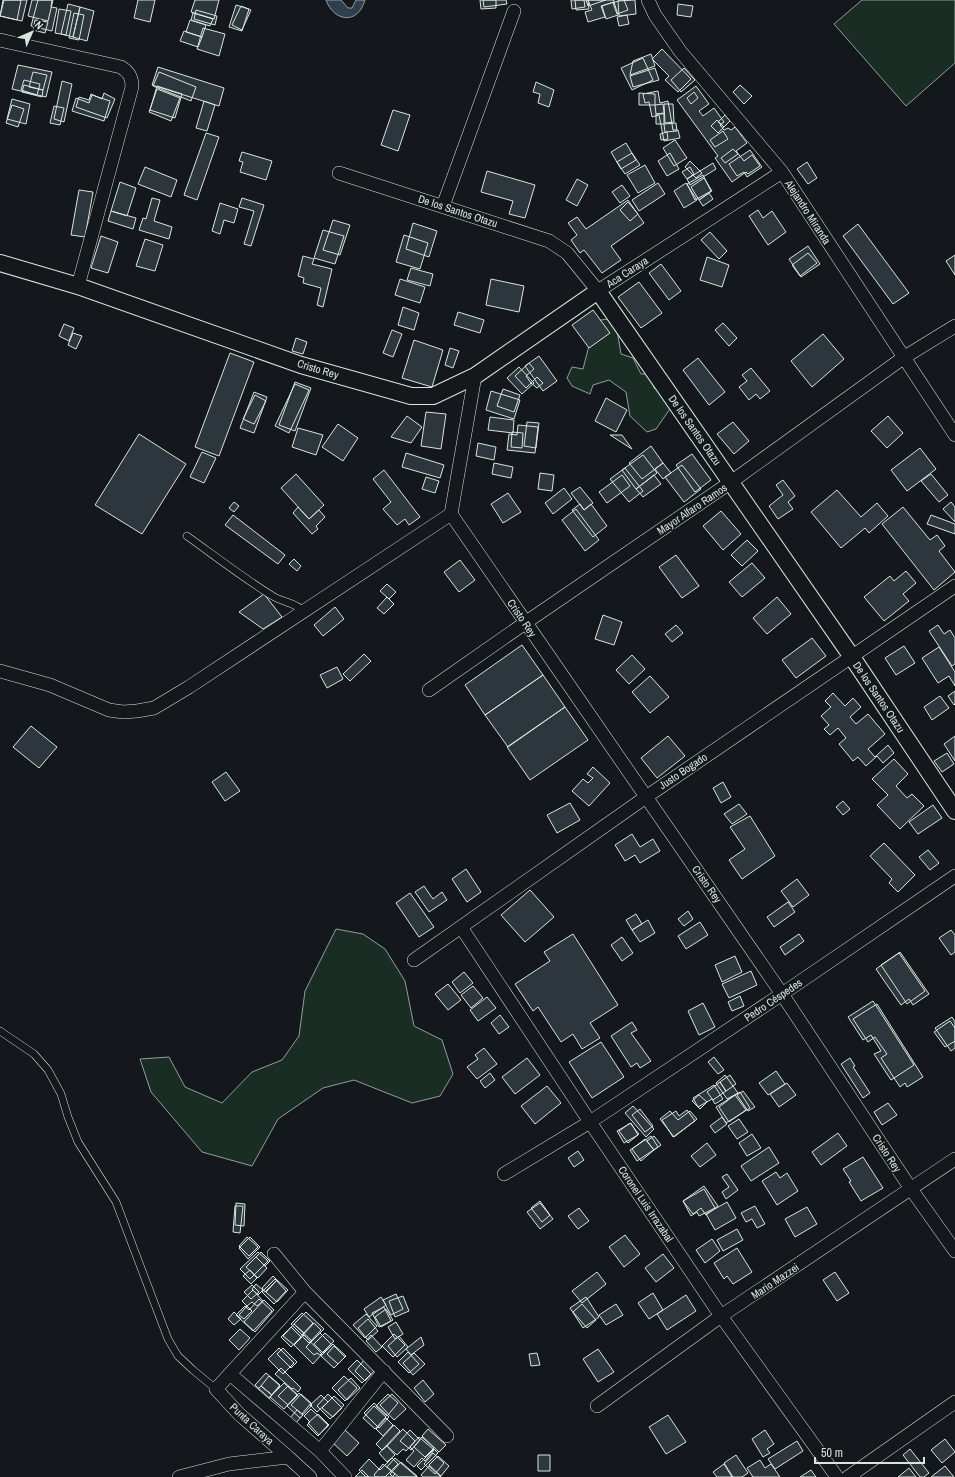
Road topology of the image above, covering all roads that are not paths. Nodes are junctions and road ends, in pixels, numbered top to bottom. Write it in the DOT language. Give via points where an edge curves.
graph roads {
  1 [pos="648,0"];
  2 [pos="514,11"];
  3 [pos="0,40"];
  4 [pos="782,172"];
  5 [pos="339,173"];
  6 [pos="443,206"];
  7 [pos="0,263"];
  8 [pos="78,286"];
  9 [pos="598,290"];
  10 [pos="955,326"];
  11 [pos="903,358"];
  12 [pos="475,376"];
  13 [pos="955,435"];
  14 [pos="731,482"];
  15 [pos="451,514"];
  16 [pos="187,536"];
  17 [pos="955,586"];
  18 [pos="304,611"];
  19 [pos="524,623"];
  20 [pos="852,657"];
  21 [pos="0,671"];
  22 [pos="428,690"];
  23 [pos="646,797"];
  24 [pos="955,811"];
  25 [pos="955,876"];
  26 [pos="461,927"];
  27 [pos="414,960"];
  28 [pos="782,994"];
  29 [pos="0,1031"];
  30 [pos="590,1122"];
  31 [pos="955,1159"];
  32 [pos="504,1174"];
  33 [pos="910,1189"];
  34 [pos="955,1251"];
  35 [pos="274,1254"];
  36 [pos="305,1292"];
  37 [pos="722,1316"];
  38 [pos="384,1371"];
  39 [pos="230,1374"];
  40 [pos="216,1389"];
  41 [pos="955,1402"];
  42 [pos="597,1406"];
  43 [pos="447,1436"];
  44 [pos="320,1451"];
  45 [pos="288,1457"];
  46 [pos="178,1477"];
  47 [pos="310,1477"];
  48 [pos="345,1477"];
  49 [pos="837,1477"];
  50 [pos="848,1477"];
  1 -- 4 [label="street, Alejandro Miranda" via="680,52"];
  2 -- 6 [label="street"];
  3 -- 8 [label="street" via="121,67 128,72 132,80"];
  4 -- 9 [label="street, Aca Caraya"];
  4 -- 11 [label="street, Alejandro Miranda"];
  5 -- 6 [label="street, De los Santos Otazu"];
  6 -- 9 [label="street, De los Santos Otazu" via="548,241 567,253"];
  7 -- 8 [label="street, Cristo Rey"];
  8 -- 12 [label="street, Cristo Rey" via="301,365 411,396 433,396"];
  9 -- 12 [label="street, Aca Caraya"];
  9 -- 14 [label="street, De los Santos Otazu"];
  10 -- 11 [label="street, Mayor Alfaro Ramos"];
  11 -- 13 [label="street, Alejandro Miranda"];
  11 -- 14 [label="street, Mayor Alfaro Ramos"];
  12 -- 15 [label="street"];
  14 -- 19 [label="street, Mayor Alfaro Ramos"];
  14 -- 20 [label="street, De los Santos Otazu"];
  15 -- 18 [label="street"];
  15 -- 19 [label="street, Cristo Rey"];
  16 -- 18 [label="lane" via="262,590"];
  17 -- 20 [label="street, Justo Bogado"];
  18 -- 21 [label="street" via="154,708 145,710 110,710 50,685"];
  19 -- 22 [label="street, Mayor Alfaro Ramos"];
  19 -- 23 [label="street, Cristo Rey"];
  20 -- 23 [label="street, Justo Bogado"];
  20 -- 24 [label="street, De los Santos Otazu"];
  23 -- 26 [label="street, Justo Bogado"];
  23 -- 28 [label="street, Cristo Rey"];
  25 -- 28 [label="street, Pedro Céspedes"];
  26 -- 27 [label="street, Justo Bogado"];
  26 -- 30 [label="street, Coronel Luis Irrazabal"];
  28 -- 30 [label="street, Pedro Céspedes"];
  28 -- 33 [label="street, Cristo Rey"];
  29 -- 40 [label="lane" via="34,1054 48,1070 61,1094 78,1142 116,1202 168,1339 178,1356"];
  30 -- 32 [label="street, Pedro Céspedes"];
  30 -- 37 [label="street, Coronel Luis Irrazabal"];
  31 -- 33 [label="street, Mario Mazzei"];
  33 -- 34 [label="street, Cristo Rey"];
  33 -- 37 [label="street, Mario Mazzei"];
  35 -- 36 [label="street"];
  36 -- 38 [label="street"];
  36 -- 39 [label="street"];
  37 -- 42 [label="street, Mario Mazzei"];
  37 -- 49 [label="street, Coronel Luis Irrazabal"];
  38 -- 43 [label="street"];
  38 -- 44 [label="street"];
  39 -- 40 [label="street"];
  39 -- 44 [label="street"];
  40 -- 45 [label="street, Punta Caraya" via="239,1414"];
  41 -- 50 [label="street"];
  44 -- 48 [label="street"];
  45 -- 46 [label="street, Punta Caraya" via="230,1464"];
  45 -- 47 [label="street, Punta Caraya"];
}
